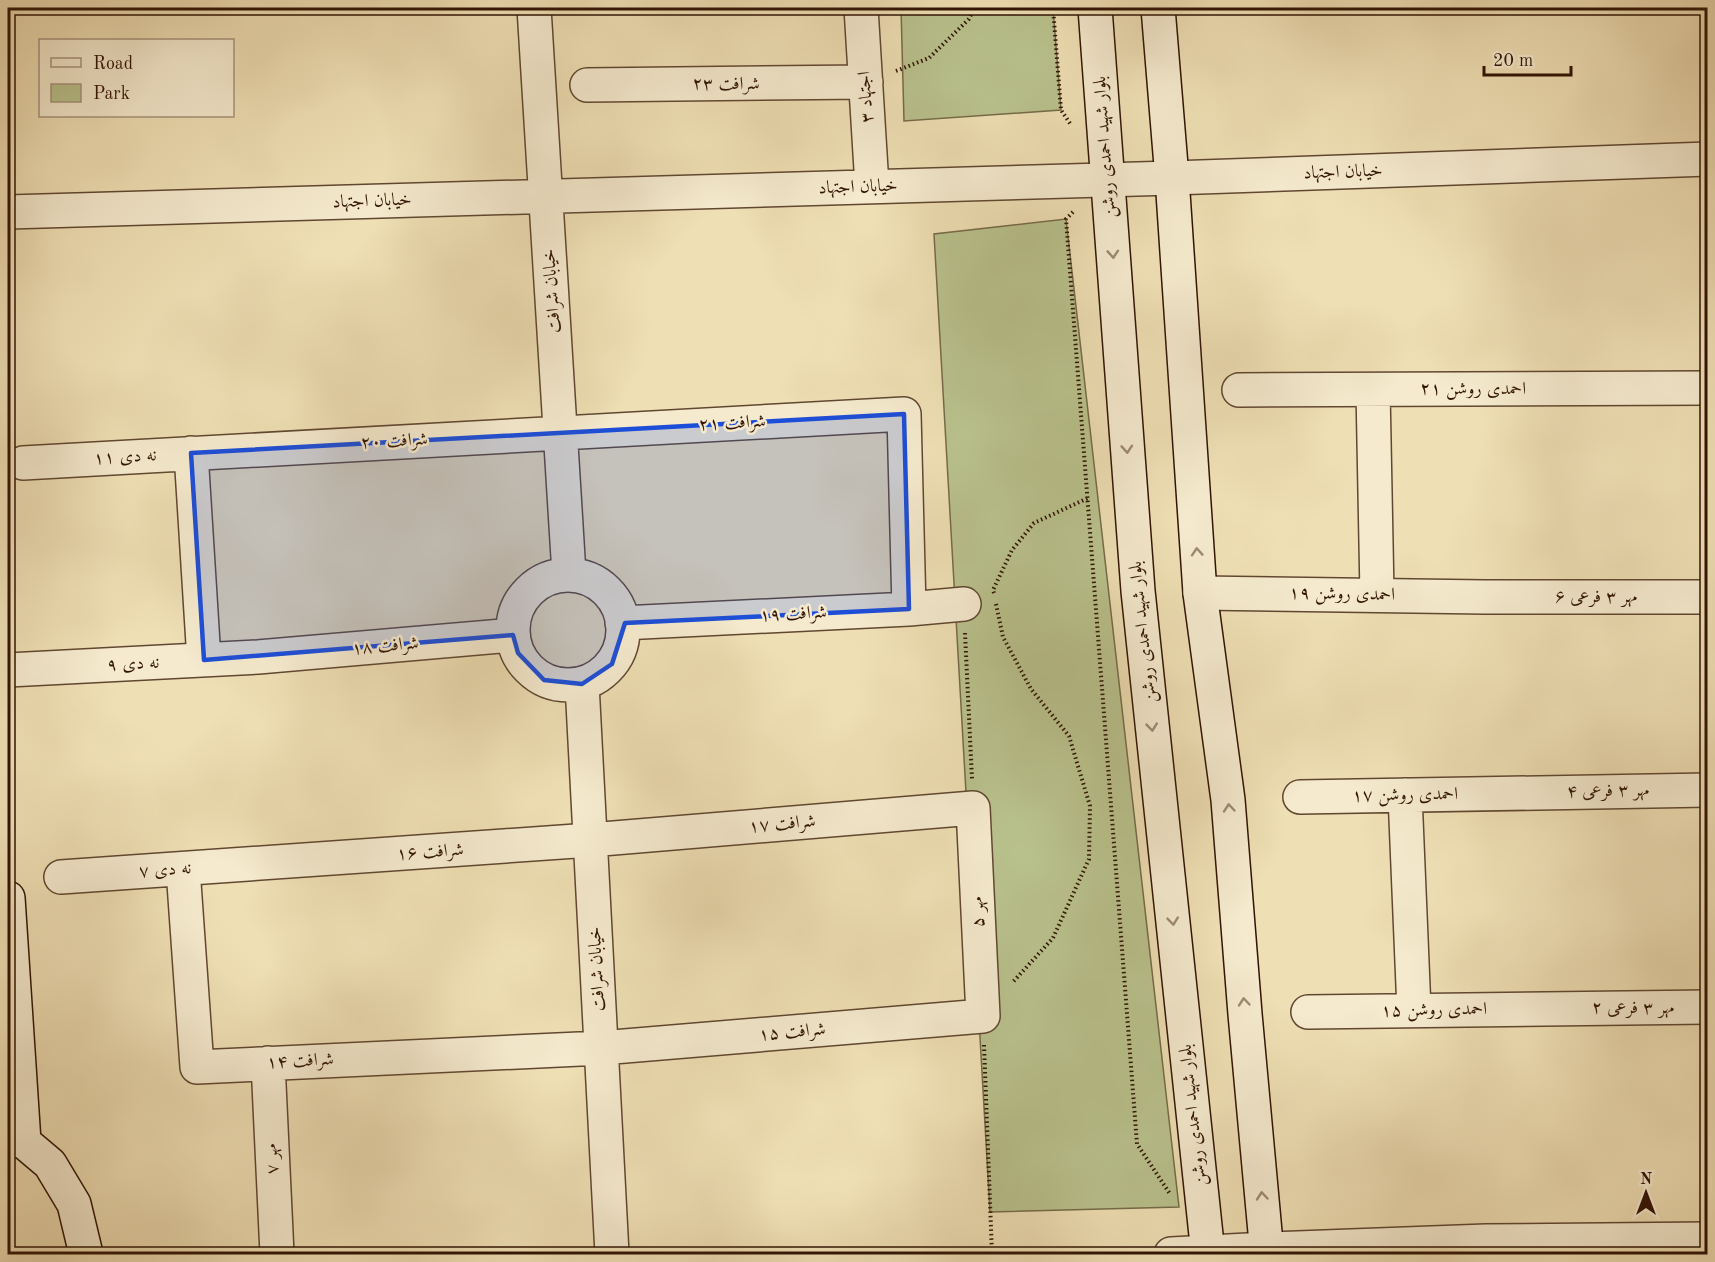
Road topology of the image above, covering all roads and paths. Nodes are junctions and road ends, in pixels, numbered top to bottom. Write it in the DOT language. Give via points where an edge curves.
graph roads {
  1 [pos="534,8"];
  2 [pos="861,8"];
  3 [pos="974,8"];
  4 [pos="1095,8"];
  5 [pos="1158,8"];
  6 [pos="866,82"];
  7 [pos="587,85"];
  8 [pos="1707,159"];
  9 [pos="1172,178"];
  10 [pos="1107,179"];
  11 [pos="872,186"];
  12 [pos="546,196"];
  13 [pos="1075,211"];
  14 [pos="8,212"];
  15 [pos="1707,388"];
  16 [pos="1239,390"];
  17 [pos="1373,390"];
  18 [pos="561,432"];
  19 [pos="227,451"];
  20 [pos="191,453"];
  21 [pos="23,463"];
  22 [pos="1088,498"];
  23 [pos="569,574"];
  24 [pos="1200,593"];
  25 [pos="1377,594"];
  26 [pos="1485,597"];
  27 [pos="1707,597"];
  28 [pos="964,604"];
  29 [pos="909,609"];
  30 [pos="622,623"];
  31 [pos="513,635"];
  32 [pos="258,657"];
  33 [pos="204,660"];
  34 [pos="8,670"];
  35 [pos="582,684"];
  36 [pos="1707,790"];
  37 [pos="1509,793"];
  38 [pos="1405,795"];
  39 [pos="1300,797"];
  40 [pos="973,808"];
  41 [pos="590,840"];
  42 [pos="269,863"];
  43 [pos="183,869"];
  44 [pos="62,877"];
  45 [pos="8,898"];
  46 [pos="1707,1007"];
  47 [pos="1559,1008"];
  48 [pos="1413,1010"];
  49 [pos="1308,1012"];
  50 [pos="983,1016"];
  51 [pos="601,1048"];
  52 [pos="268,1063"];
  53 [pos="16,1140"];
  54 [pos="1173,1198"];
  55 [pos="1707,1239"];
  56 [pos="1486,1248"];
  57 [pos="1267,1252"];
  58 [pos="1208,1253"];
  59 [pos="86,1254"];
  60 [pos="277,1254"];
  61 [pos="612,1254"];
  62 [pos="992,1254"];
  63 [pos="1171,1254"];
  1 -- 12 [label="street, خیابان شرافت"];
  2 -- 6 [label="street, اجتهاد ۳"];
  3 -- 6 [label="path" via="969,19 929,58"];
  4 -- 10 [label="street, بلوار شهید احمدی روشن"];
  5 -- 9 [label="street"];
  6 -- 7 [label="street, شرافت ۲۳"];
  6 -- 11 [label="street, اجتهاد ۳"];
  8 -- 9 [label="street, خیابان اجتهاد"];
  9 -- 10 [label="street, خیابان اجتهاد"];
  24 -- 9 [label="street, one-way"];
  10 -- 11 [label="street, خیابان اجتهاد"];
  10 -- 58 [label="street, بلوار شهید احمدی روشن, one-way" via="1138,591"];
  11 -- 12 [label="street, خیابان اجتهاد"];
  12 -- 14 [label="street, خیابان اجتهاد"];
  12 -- 18 [label="street, خیابان شرافت"];
  13 -- 22 [label="path" via="1066,219"];
  15 -- 17 [label="street, احمدی روشن ۲۱"];
  16 -- 17 [label="street, احمدی روشن ۲۱"];
  17 -- 25 [label="street"];
  18 -- 19 [label="street, شرافت ۲۰"];
  18 -- 23 [label="street, خیابان شرافت"];
  18 -- 29 [label="street, شرافت ۲۱" via="904,414"];
  19 -- 20 [label="street, نه دی ۱۱"];
  20 -- 21 [label="street, نه دی ۱۱"];
  20 -- 33 [label="street"];
  22 -- 50 [label="path" via="1034,523 1012,550 993,590 1003,637 1031,689 1069,736 1090,806 1089,859 1053,938"];
  22 -- 54 [label="path" via="1137,1144"];
  23 -- 30 [label="street" via="602,586 614,598"];
  23 -- 31 [label="street" via="535,586 522,599 514,616"];
  24 -- 25 [label="street, احمدی روشن ۱۹"];
  57 -- 24 [label="street, one-way" via="1228,800"];
  25 -- 26 [label="street, احمدی روشن ۱۹"];
  26 -- 27 [label="street, مهر ۳ فرعی ۶"];
  28 -- 29 [label="street, شرافت ۱۹"];
  28 -- 40 [label="path"];
  29 -- 30 [label="street, شرافت ۱۹"];
  30 -- 35 [label="street" via="620,649 612,664"];
  31 -- 32 [label="street, شرافت ۱۸"];
  31 -- 35 [label="street" via="518,654 544,680"];
  32 -- 33 [label="street, نه دی ۹"];
  33 -- 34 [label="street, نه دی ۹"];
  35 -- 41 [label="street, خیابان شرافت"];
  36 -- 37 [label="street, مهر ۳ فرعی ۴"];
  37 -- 38 [label="street, احمدی روشن ۱۷"];
  38 -- 39 [label="street, احمدی روشن ۱۷"];
  38 -- 48 [label="street"];
  40 -- 41 [label="street, شرافت ۱۷"];
  40 -- 50 [label="street, مهر ۵"];
  41 -- 42 [label="street, شرافت ۱۶"];
  41 -- 51 [label="street, خیابان شرافت"];
  42 -- 43 [label="street, نه دی ۷"];
  43 -- 44 [label="street, نه دی ۷"];
  43 -- 52 [label="street, شرافت ۱۴" via="197,1067"];
  45 -- 53 [label="street"];
  46 -- 47 [label="street, مهر ۳ فرعی ۲"];
  47 -- 48 [label="street, احمدی روشن ۱۵"];
  48 -- 49 [label="street, احمدی روشن ۱۵"];
  50 -- 51 [label="street, شرافت ۱۵"];
  50 -- 62 [label="path"];
  51 -- 52 [label="street, شرافت ۱۴"];
  51 -- 61 [label="street, خیابان شرافت"];
  52 -- 60 [label="street, مهر ۷"];
  53 -- 59 [label="street" via="50,1164 74,1204"];
  55 -- 56 [label="street"];
  56 -- 57 [label="street"];
  57 -- 58 [label="street"];
  58 -- 63 [label="street"];
}
